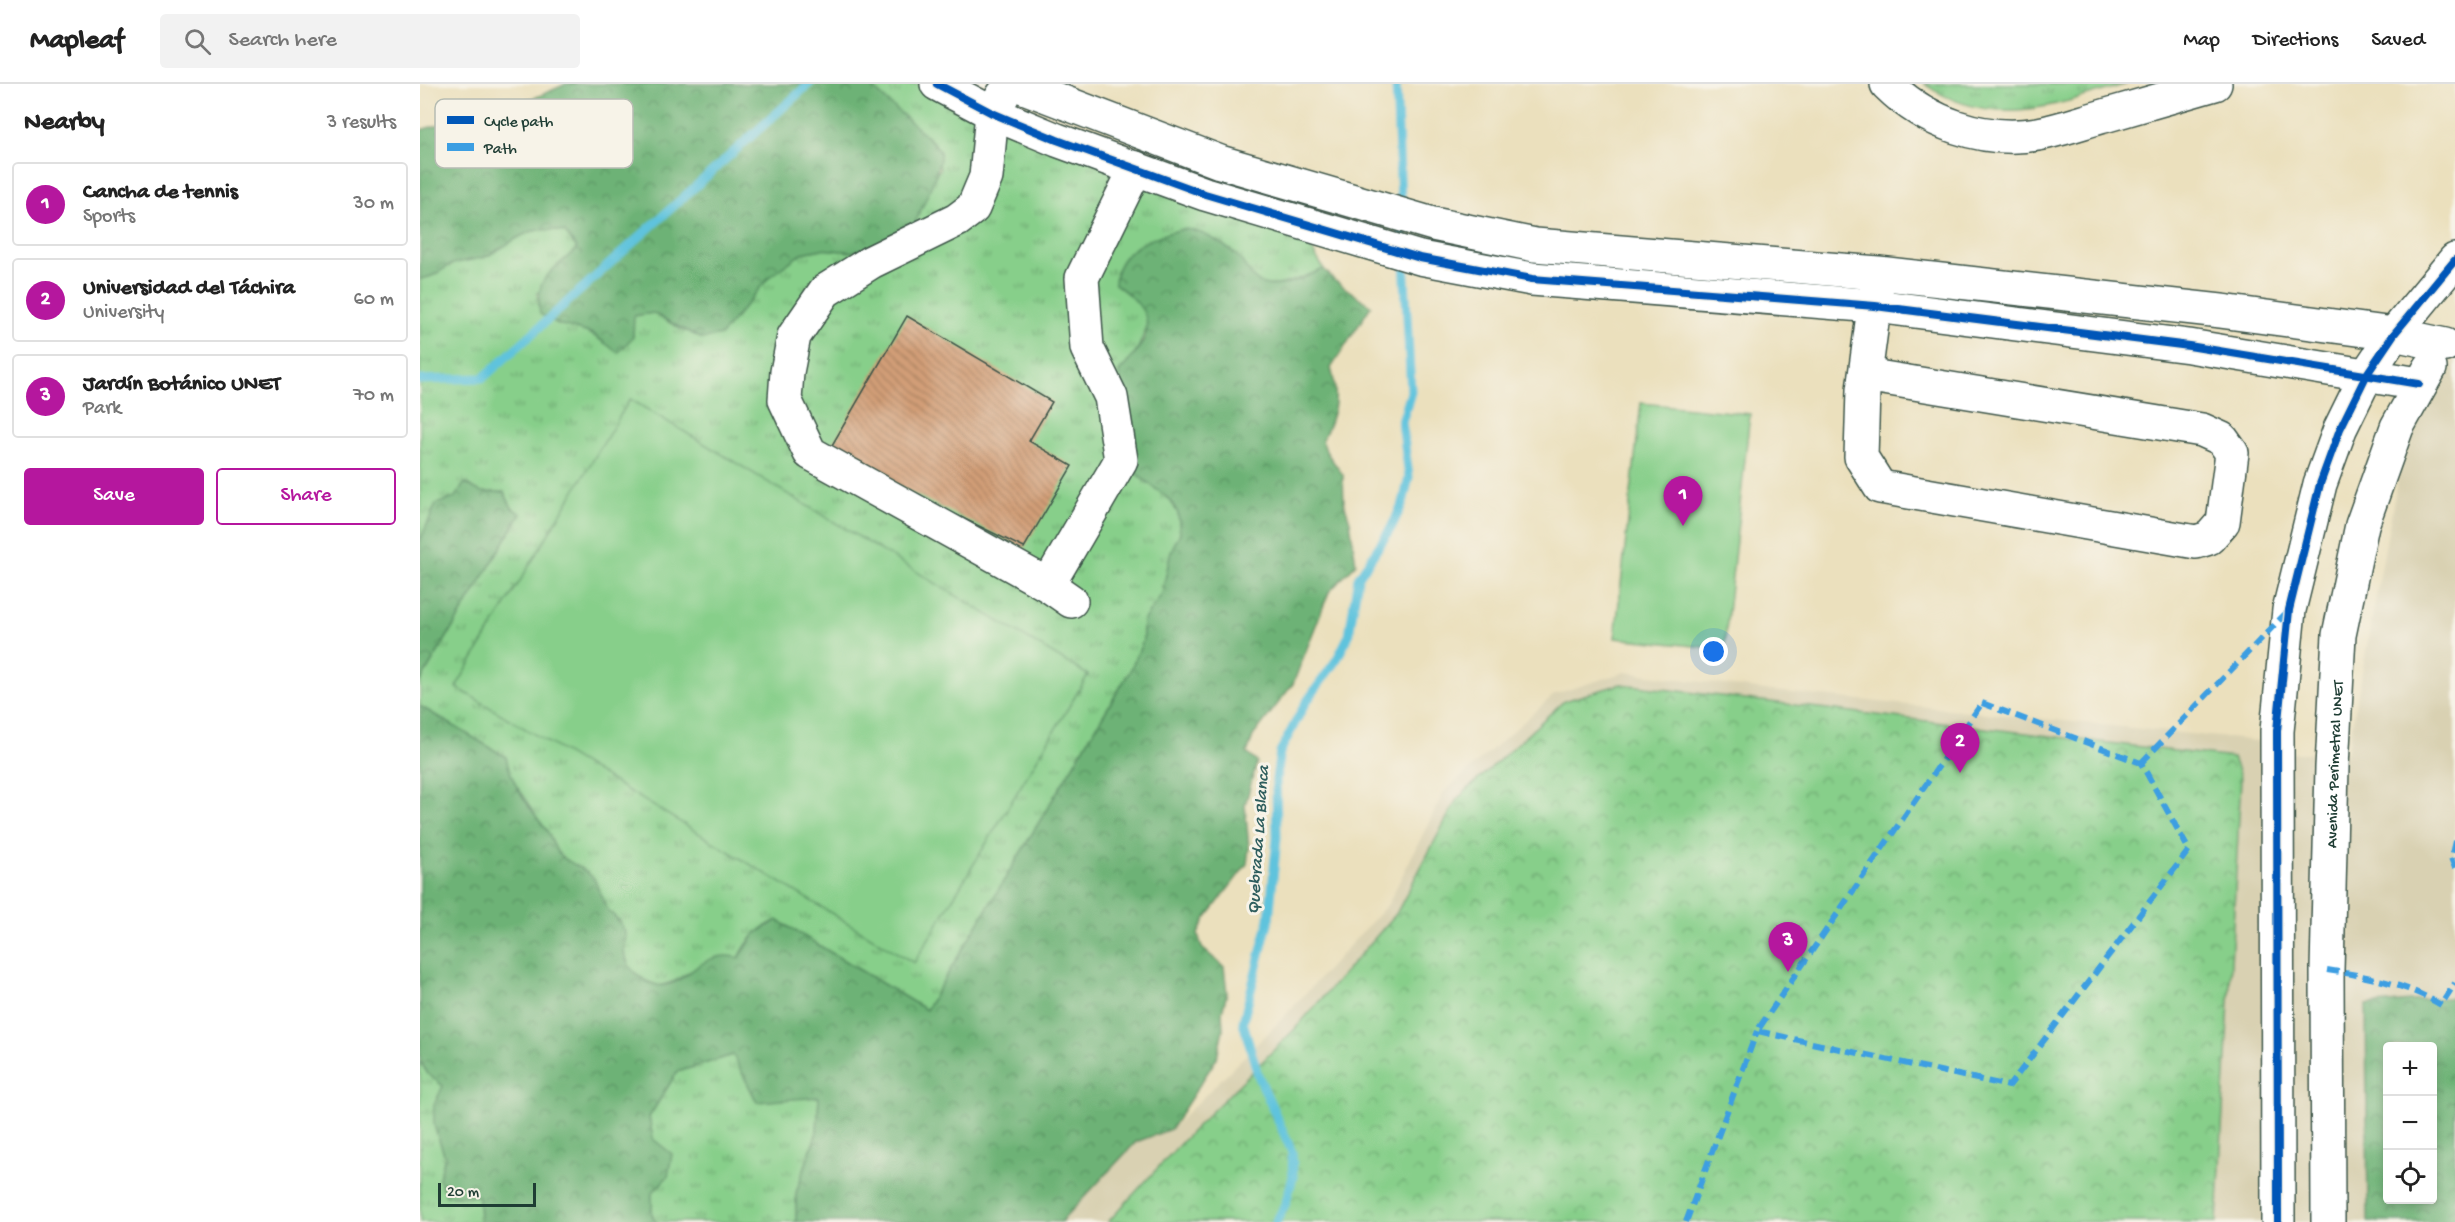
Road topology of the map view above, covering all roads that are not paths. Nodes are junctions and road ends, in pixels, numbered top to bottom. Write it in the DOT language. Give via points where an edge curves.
graph roads {
  1 [pos="937,84"];
  2 [pos="1011,84"];
  3 [pos="1016,84"];
  4 [pos="1887,84"];
  5 [pos="2215,84"];
  6 [pos="992,113"];
  7 [pos="1136,168"];
  8 [pos="2455,260"];
  9 [pos="1878,273"];
  10 [pos="1875,306"];
  11 [pos="2394,334"];
  12 [pos="2450,339"];
  13 [pos="2367,374"];
  14 [pos="1865,375"];
  15 [pos="2419,384"];
  16 [pos="2278,1222"];
  17 [pos="2328,1222"];
  1 -- 6 [label="street"];
  2 -- 6 [label="street"];
  3 -- 9 [label="street" via="1220,162 1433,224 1535,245"];
  4 -- 5 [label="street" via="1918,109 1950,125 2012,136 2057,130"];
  6 -- 7 [label="street"];
  6 -- 7 [label="street" via="986,177 973,208 957,220 870,262 825,291 794,336 785,400 810,453 1059,593 1121,460 1111,397 1087,348 1082,279"];
  7 -- 10 [label="street" via="1205,194 1420,258 1532,279"];
  8 -- 11 [label="street"];
  9 -- 10 [label="street"];
  9 -- 11 [label="street"];
  10 -- 13 [label="street" via="2189,346"];
  10 -- 14 [label="street"];
  11 -- 12 [label="street"];
  11 -- 13 [label="street"];
  12 -- 15 [label="street, Avenida Perimetral UNET"];
  13 -- 15 [label="street"];
  13 -- 16 [label="street" via="2340,429 2320,484 2289,610 2277,730"];
  14 -- 14 [label="street" via="1861,457 1880,487 2196,542 2209,538 2223,522 2232,453 2222,439 2202,430"];
  15 -- 17 [label="street, Avenida Perimetral UNET" via="2397,427 2362,525 2339,635 2331,767 2327,960"];
}
